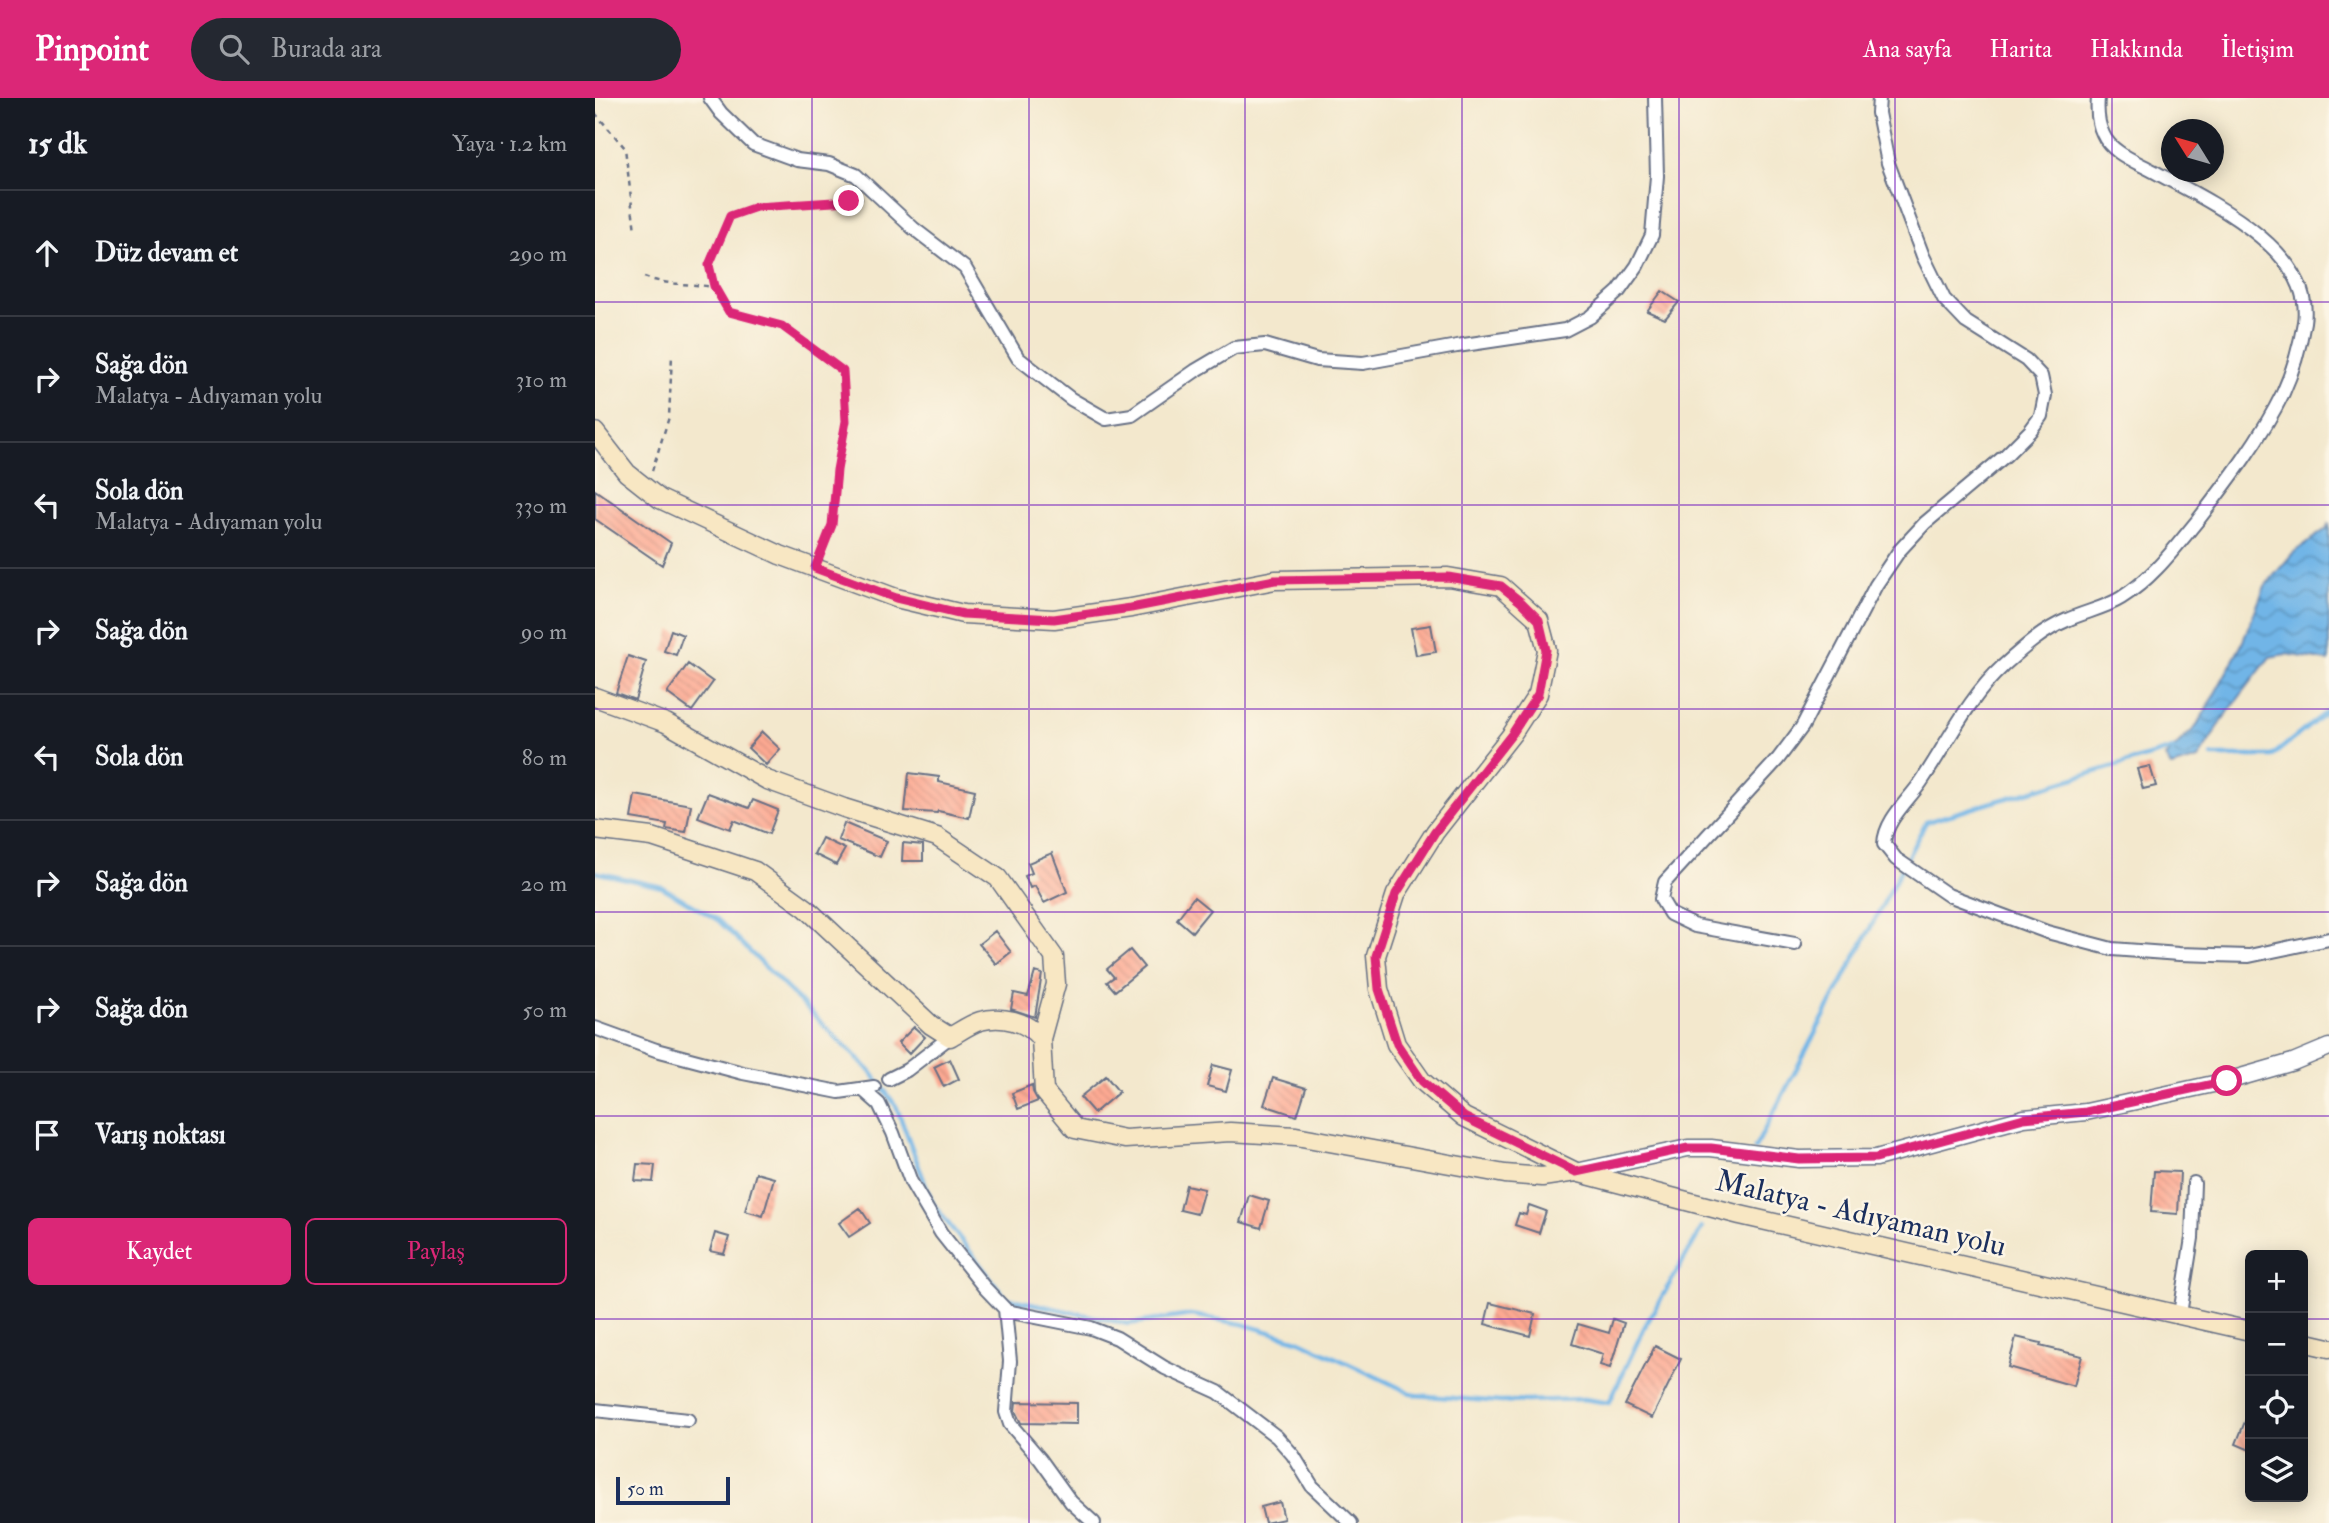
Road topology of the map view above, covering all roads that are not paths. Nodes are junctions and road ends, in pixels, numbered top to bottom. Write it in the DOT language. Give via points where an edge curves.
graph roads {
  1 [pos="710,98"];
  2 [pos="1655,98"];
  3 [pos="1879,98"];
  4 [pos="2098,98"];
  5 [pos="595,432"];
  6 [pos="595,697"];
  7 [pos="595,830"];
  8 [pos="2329,939"];
  9 [pos="1795,944"];
  10 [pos="595,1027"];
  11 [pos="950,1038"];
  12 [pos="1041,1039"];
  13 [pos="2329,1046"];
  14 [pos="889,1079"];
  15 [pos="1576,1172"];
  16 [pos="2194,1183"];
  17 [pos="1006,1311"];
  18 [pos="2180,1314"];
  19 [pos="2245,1330"];
  20 [pos="2308,1343"];
  21 [pos="2329,1348"];
  22 [pos="595,1410"];
  23 [pos="688,1420"];
  24 [pos="1094,1523"];
  25 [pos="1351,1523"];
  1 -- 2 [label="street" via="753,144 856,175 965,268 1018,358 1071,399 1106,419 1132,415 1234,348 1265,345 1317,360 1363,363 1565,330 1590,317 1619,291 1652,235 1657,176"];
  3 -- 9 [label="street" via="1888,163 1944,299 1966,322 2026,360 2041,376 2045,395 2041,416 2030,432 1899,551 1875,585 1802,727 1665,882 1661,899 1670,914 1695,926"];
  4 -- 8 [label="street" via="2103,136 2117,151 2248,226 2287,263 2300,284 2305,318 2298,352 2283,392 2244,459 2167,559 2118,600 2065,620 2001,668 1885,832 1884,844 1912,872 1948,895 2047,932 2112,949 2249,956"];
  5 -- 15 [label="main road, Malatya - Adıyaman yolu" via="627,473 660,499 780,555 896,598 963,614 1054,619 1275,580 1448,577 1501,586 1539,620 1546,650 1538,694 1428,842 1396,894 1376,956 1379,989 1397,1044 1422,1081 1464,1117"];
  6 -- 12 [label="main road" via="666,723 767,780 937,837 998,878 1054,957 1056,984"];
  7 -- 11 [label="main road" via="652,837 755,871 806,908 930,1025"];
  10 -- 17 [label="street" via="656,1050 743,1073 839,1092 868,1088 911,1182 941,1233"];
  11 -- 12 [label="main road" via="979,1021 1010,1019"];
  11 -- 14 [label="street"];
  12 -- 15 [label="main road" via="1044,1091 1075,1129 1125,1139 1230,1132 1296,1136 1505,1174 1542,1177"];
  13 -- 15 [label="street" via="2227,1081 2086,1112 2024,1118 1876,1158 1799,1159 1688,1148"];
  15 -- 18 [label="main road, Malatya - Adıyaman yolu" via="1740,1215"];
  16 -- 18 [label="street" via="2192,1238"];
  17 -- 24 [label="street" via="1010,1361 1006,1412 1010,1424 1071,1502"];
  17 -- 25 [label="street" via="1118,1338 1165,1368 1218,1392 1277,1437 1312,1486"];
  18 -- 19 [label="main road, Malatya - Adıyaman yolu"];
  20 -- 21 [label="main road"];
  22 -- 23 [label="street"];
}
